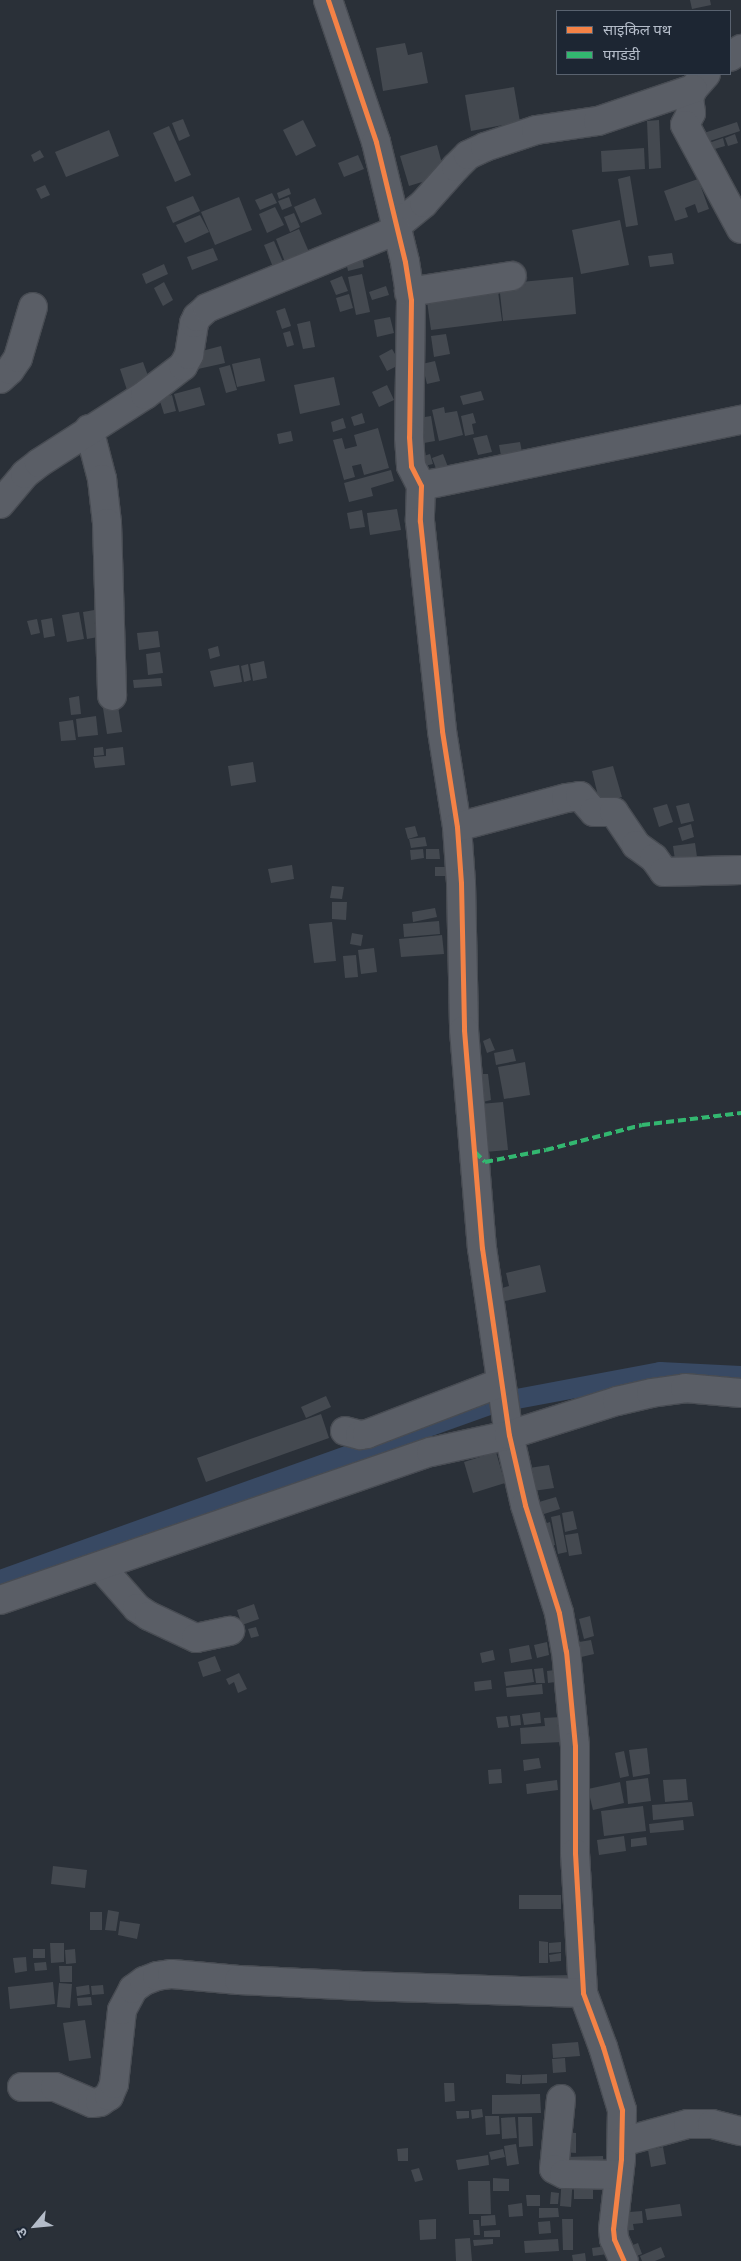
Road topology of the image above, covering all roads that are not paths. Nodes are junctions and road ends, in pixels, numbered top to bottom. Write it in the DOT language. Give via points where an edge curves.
graph roads {
  1 [pos="328,0"];
  2 [pos="699,81"];
  3 [pos="397,228"];
  4 [pos="741,229"];
  5 [pos="512,276"];
  6 [pos="409,292"];
  7 [pos="33,307"];
  8 [pos="0,379"];
  9 [pos="741,420"];
  10 [pos="89,429"];
  11 [pos="421,486"];
  12 [pos="0,504"];
  13 [pos="112,696"];
  14 [pos="458,828"];
  15 [pos="741,870"];
  16 [pos="501,1386"];
  17 [pos="741,1393"];
  18 [pos="508,1426"];
  19 [pos="345,1431"];
  20 [pos="100,1566"];
  21 [pos="0,1600"];
  22 [pos="230,1631"];
  23 [pos="583,1993"];
  24 [pos="22,2087"];
  25 [pos="561,2099"];
  26 [pos="741,2131"];
  27 [pos="622,2142"];
  28 [pos="619,2175"];
  29 [pos="624,2261"];
  1 -- 3 [label="street" via="376,142"];
  2 -- 3 [label="street" via="598,121 536,130 485,146 462,161"];
  2 -- 4 [label="street" via="690,98 691,112 685,125"];
  3 -- 6 [label="street"];
  3 -- 10 [label="street" via="207,308 194,323 190,355 183,366 145,395"];
  5 -- 6 [label="street"];
  6 -- 11 [label="street" via="409,437 411,466"];
  7 -- 8 [label="street" via="18,358"];
  9 -- 11 [label="street"];
  10 -- 12 [label="street" via="38,462"];
  10 -- 13 [label="street" via="102,479 107,523"];
  11 -- 14 [label="street" via="420,521 439,702"];
  14 -- 15 [label="street" via="580,796 594,812 614,812 636,844 654,858 664,872"];
  14 -- 16 [label="street" via="464,1030 482,1248"];
  16 -- 18 [label="street"];
  16 -- 19 [label="street" via="367,1434"];
  17 -- 18 [label="street" via="685,1388"];
  18 -- 20 [label="street"];
  18 -- 23 [label="street" via="525,1505 559,1613 566,1651 575,1746 575,1853"];
  20 -- 21 [label="street"];
  20 -- 22 [label="street" via="137,1608 149,1616 196,1638"];
  23 -- 24 [label="street" via="363,1986 172,1974 157,1976 133,1989 126,1999 114,2084 109,2096 92,2103 55,2088"];
  23 -- 27 [label="street" via="622,2110"];
  25 -- 28 [label="street" via="554,2169 564,2174"];
  26 -- 27 [label="street" via="712,2124 688,2124"];
  27 -- 28 [label="street"];
  28 -- 29 [label="street" via="613,2229"];
}
